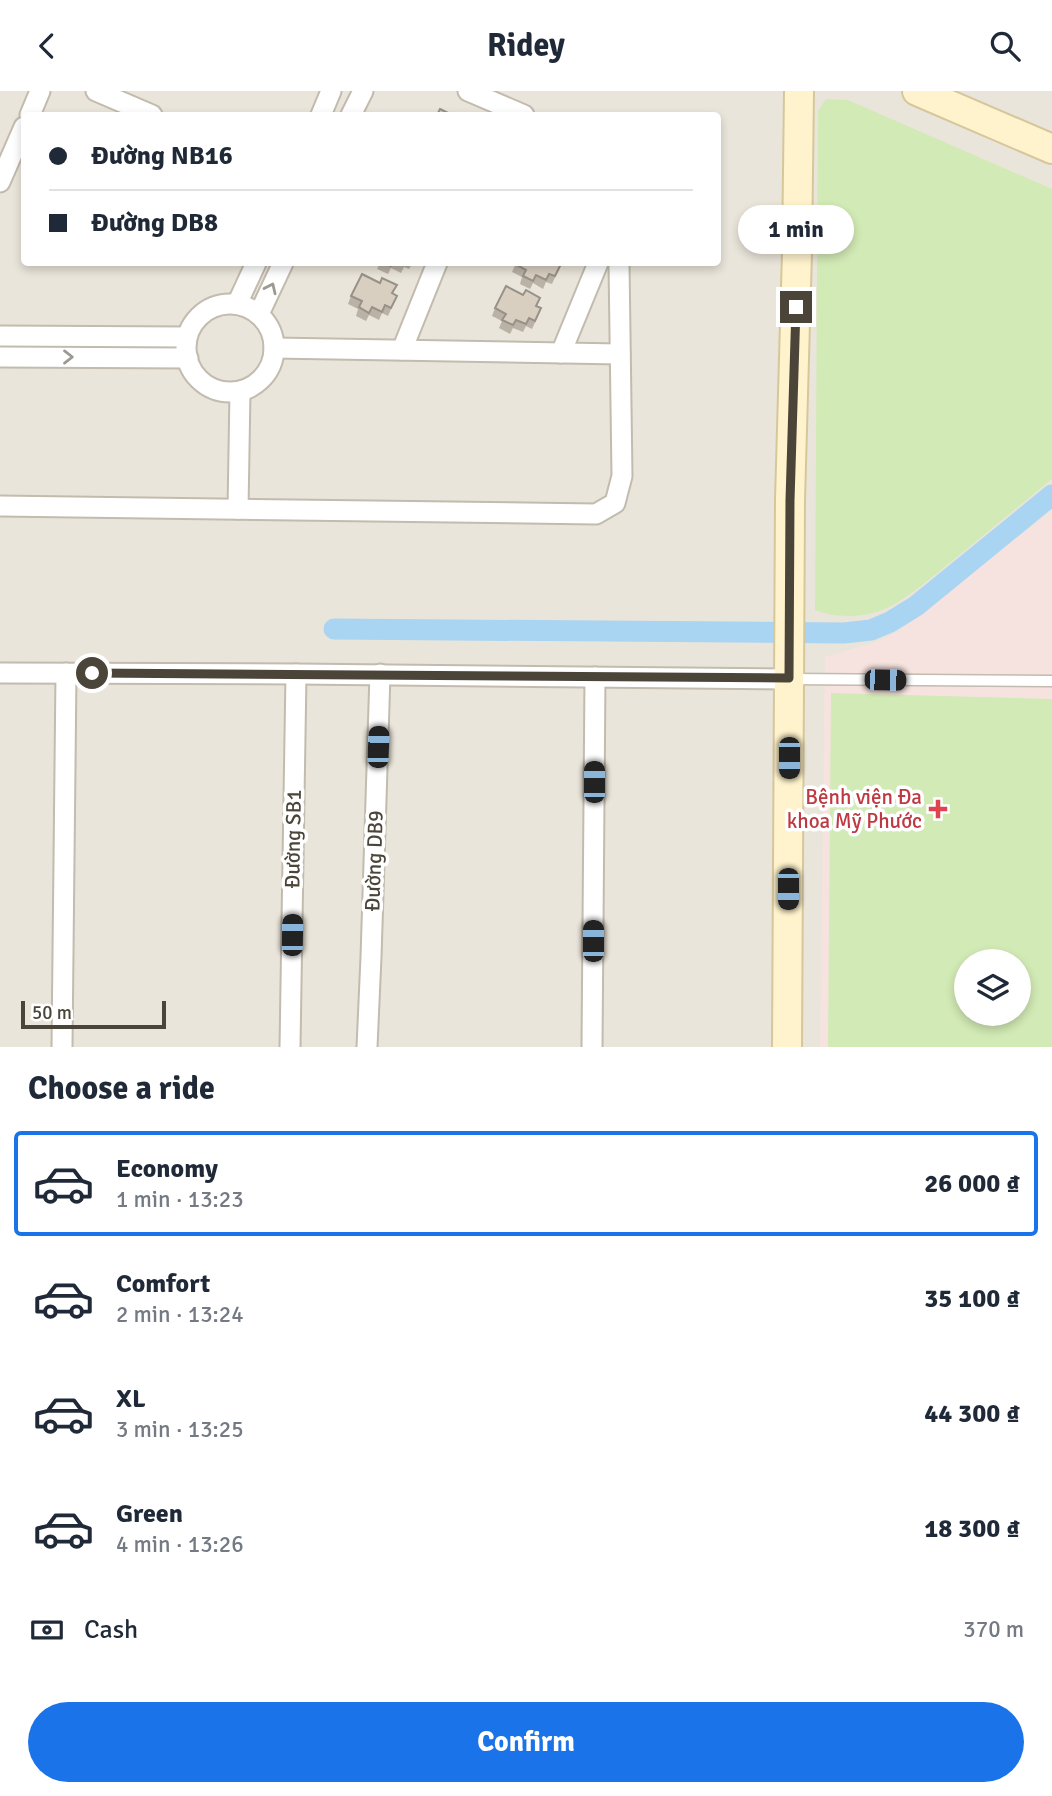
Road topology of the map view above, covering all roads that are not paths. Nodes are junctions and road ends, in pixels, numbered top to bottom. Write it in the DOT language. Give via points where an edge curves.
graph roads {
  1 [pos="40,91"];
  2 [pos="96,91"];
  3 [pos="331,91"];
  4 [pos="363,91"];
  5 [pos="468,91"];
  6 [pos="799,91"];
  7 [pos="917,91"];
  8 [pos="498,110"];
  9 [pos="31,112"];
  10 [pos="145,112"];
  11 [pos="322,112"];
  12 [pos="352,112"];
  13 [pos="21,134"];
  14 [pos="1052,149"];
  15 [pos="0,182"];
  16 [pos="255,266"];
  17 [pos="282,266"];
  18 [pos="436,266"];
  19 [pos="597,266"];
  20 [pos="619,266"];
  21 [pos="237,304"];
  22 [pos="259,314"];
  23 [pos="0,336"];
  24 [pos="187,337"];
  25 [pos="274,348"];
  26 [pos="402,350"];
  27 [pos="561,353"];
  28 [pos="620,354"];
  29 [pos="0,357"];
  30 [pos="188,358"];
  31 [pos="240,391"];
  32 [pos="0,506"];
  33 [pos="238,509"];
  34 [pos="0,673"];
  35 [pos="66,673"];
  36 [pos="296,674"];
  37 [pos="380,674"];
  38 [pos="595,677"];
  39 [pos="789,678"];
  40 [pos="1052,681"];
  41 [pos="62,1047"];
  42 [pos="290,1047"];
  43 [pos="367,1047"];
  44 [pos="592,1047"];
  45 [pos="787,1047"];
  1 -- 9 [label="street"];
  2 -- 10 [label="street"];
  3 -- 11 [label="street"];
  4 -- 12 [label="street"];
  5 -- 8 [label="street"];
  6 -- 39 [label="street"];
  7 -- 14 [label="street"];
  13 -- 15 [label="street"];
  16 -- 21 [label="street"];
  22 -- 17 [label="street, one-way"];
  18 -- 26 [label="street"];
  19 -- 27 [label="street"];
  20 -- 28 [label="street"];
  21 -- 22 [label="street"];
  21 -- 24 [label="street" via="215,306 202,313"];
  22 -- 25 [label="street" via="269,325"];
  23 -- 24 [label="street"];
  24 -- 30 [label="street"];
  25 -- 26 [label="street"];
  25 -- 31 [label="street" via="265,375"];
  26 -- 27 [label="street"];
  27 -- 28 [label="street"];
  28 -- 33 [label="street" via="622,476 615,503 596,514"];
  29 -- 30 [label="street, one-way"];
  30 -- 31 [label="street" via="206,385 219,391"];
  31 -- 33 [label="street"];
  32 -- 33 [label="street"];
  34 -- 35 [label="street"];
  35 -- 36 [label="street"];
  35 -- 41 [label="street"];
  36 -- 37 [label="street"];
  36 -- 42 [label="street, Đường SB1"];
  37 -- 38 [label="street"];
  37 -- 43 [label="street, Đường DB9"];
  38 -- 39 [label="street"];
  38 -- 44 [label="street"];
  39 -- 40 [label="lane"];
  39 -- 45 [label="street"];
}
